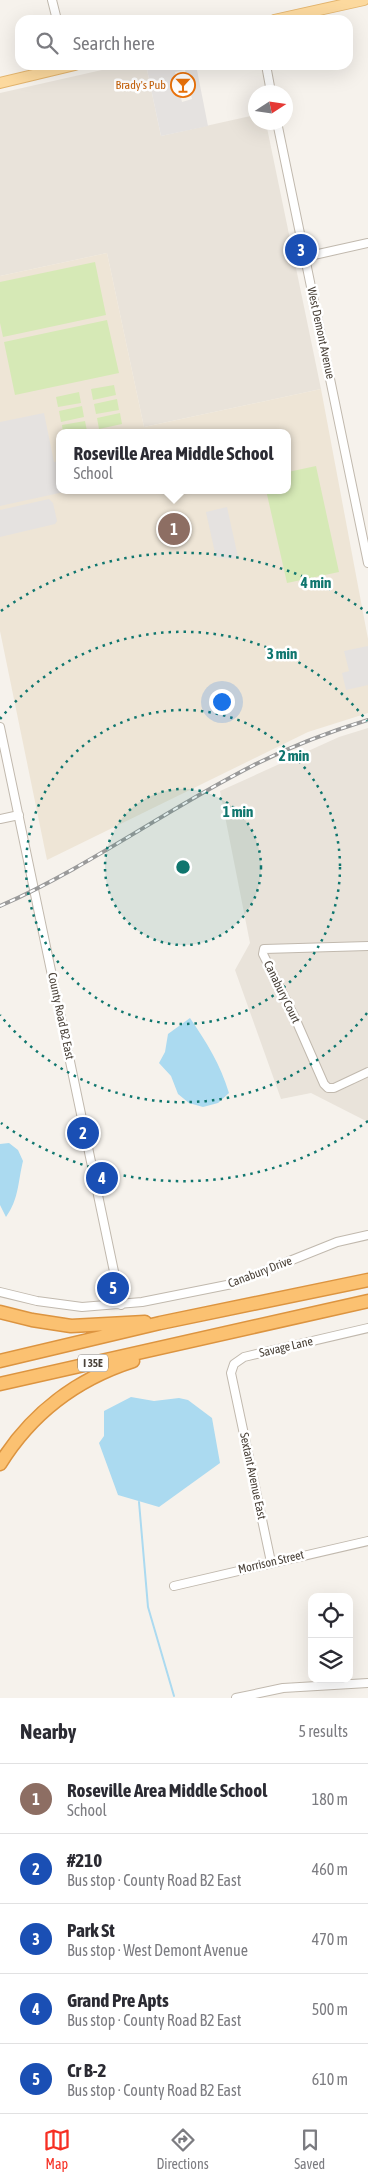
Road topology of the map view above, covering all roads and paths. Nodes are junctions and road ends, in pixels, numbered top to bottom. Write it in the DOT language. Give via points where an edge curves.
graph roads {
  1 [pos="52,0"];
  2 [pos="364,0"];
  3 [pos="56,15"];
  4 [pos="296,15"];
  5 [pos="54,70"];
  6 [pos="267,70"];
  7 [pos="0,83"];
  8 [pos="270,85"];
  9 [pos="280,130"];
  10 [pos="368,243"];
  11 [pos="305,257"];
  12 [pos="366,540"];
  13 [pos="368,563"];
  14 [pos="0,729"];
  15 [pos="19,815"];
  16 [pos="0,819"];
  17 [pos="368,946"];
  18 [pos="368,1072"];
  19 [pos="368,1235"];
  20 [pos="368,1280"];
  21 [pos="0,1292"];
  22 [pos="368,1301"];
  23 [pos="121,1305"];
  24 [pos="0,1312"];
  25 [pos="160,1323"];
  26 [pos="368,1328"];
  27 [pos="186,1342"];
  28 [pos="0,1361"];
  29 [pos="0,1384"];
  30 [pos="235,1391"];
  31 [pos="0,1464"];
  32 [pos="368,1540"];
  33 [pos="271,1562"];
  34 [pos="174,1586"];
  35 [pos="368,1683"];
  36 [pos="236,1698"];
  1 -- 3 [label="street"];
  2 -- 4 [label="main road"];
  5 -- 7 [label="main road"];
  6 -- 8 [label="street"];
  9 -- 11 [label="street, West Demont Avenue"];
  10 -- 11 [label="street"];
  11 -- 12 [label="street, West Demont Avenue"];
  12 -- 13 [label="street, West Demont Avenue"];
  14 -- 15 [label="street, County Road B2 East"];
  15 -- 16 [label="street"];
  15 -- 23 [label="street, County Road B2 East"];
  17 -- 18 [label="street, Canabury Court" via="264,949 324,1084 334,1088"];
  19 -- 23 [label="street, Canabury Drive" via="337,1242 232,1284"];
  20 -- 25 [label="highway, I 35E"];
  21 -- 23 [label="street, Canabury Drive" via="37,1301 82,1306"];
  22 -- 27 [label="highway, I 35E"];
  24 -- 25 [label="highway" via="71,1326 132,1321"];
  25 -- 28 [label="highway, I 35E"];
  26 -- 30 [label="street, Savage Lane" via="237,1360 231,1373"];
  27 -- 29 [label="highway, I 35E"];
  27 -- 31 [label="highway" via="103,1372 68,1392 37,1417"];
  30 -- 33 [label="street, Sextant Avenue East"];
  32 -- 33 [label="street, Morrison Street"];
  33 -- 34 [label="street, Morrison Street"];
  35 -- 36 [label="street" via="284,1688"];
}
